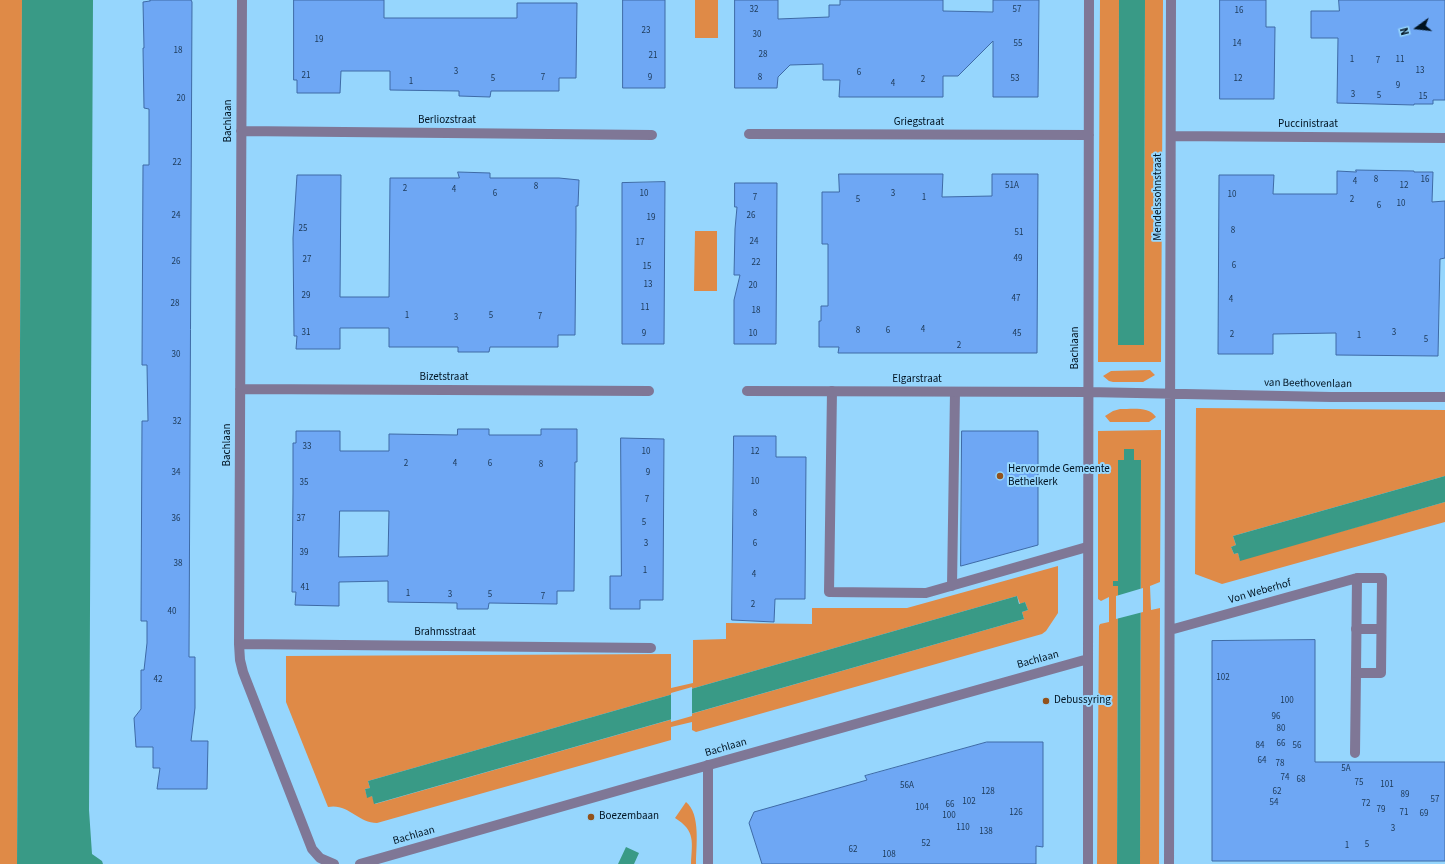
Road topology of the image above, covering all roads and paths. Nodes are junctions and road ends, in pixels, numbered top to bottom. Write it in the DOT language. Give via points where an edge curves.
graph roads {
  1 [pos="242,0"];
  2 [pos="1089,0"];
  3 [pos="1171,0"];
  4 [pos="241,131"];
  5 [pos="652,134"];
  6 [pos="749,134"];
  7 [pos="1089,135"];
  8 [pos="1171,136"];
  9 [pos="1445,138"];
  10 [pos="240,389"];
  11 [pos="649,391"];
  12 [pos="747,391"];
  13 [pos="832,391"];
  14 [pos="955,392"];
  15 [pos="1088,392"];
  16 [pos="1170,395"];
  17 [pos="1445,397"];
  18 [pos="1087,547"];
  19 [pos="1357,578"];
  20 [pos="952,586"];
  21 [pos="1356,628"];
  22 [pos="1382,629"];
  23 [pos="1170,630"];
  24 [pos="239,644"];
  25 [pos="651,648"];
  26 [pos="1088,659"];
  27 [pos="1356,673"];
  28 [pos="1356,753"];
  29 [pos="708,765"];
  30 [pos="328,863"];
  31 [pos="360,864"];
  32 [pos="708,864"];
  33 [pos="1088,864"];
  34 [pos="1169,864"];
  1 -- 4 [label="street, Bachlaan"];
  2 -- 7 [label="street, Bachlaan"];
  3 -- 8 [label="street, Mendelssohnstraat"];
  4 -- 5 [label="street, Berliozstraat"];
  4 -- 10 [label="street, Bachlaan"];
  6 -- 7 [label="street, Griegstraat"];
  7 -- 15 [label="street, Bachlaan"];
  8 -- 9 [label="street, Puccinistraat"];
  8 -- 16 [label="street, Mendelssohnstraat"];
  10 -- 11 [label="street, Bizetstraat"];
  10 -- 24 [label="street, Bachlaan"];
  12 -- 13 [label="street, Elgarstraat"];
  13 -- 14 [label="street, Elgarstraat"];
  13 -- 20 [label="street" via="829,592 926,593"];
  14 -- 15 [label="street, Elgarstraat"];
  14 -- 20 [label="street"];
  15 -- 16 [label="street, Elgarstraat"];
  15 -- 18 [label="street, Bachlaan"];
  16 -- 17 [label="street, van Beethovenlaan"];
  16 -- 23 [label="street"];
  18 -- 20 [label="street"];
  18 -- 26 [label="street, Bachlaan"];
  19 -- 21 [label="street"];
  19 -- 22 [label="street, Von Weberhof" via="1382,578"];
  19 -- 23 [label="street, Von Weberhof"];
  21 -- 22 [label="street"];
  21 -- 27 [label="street"];
  22 -- 27 [label="street, Von Weberhof" via="1381,673"];
  23 -- 34 [label="street"];
  24 -- 25 [label="street, Brahmsstraat"];
  24 -- 30 [label="street, Bachlaan" via="243,672 309,844 316,854"];
  26 -- 29 [label="street, Bachlaan"];
  26 -- 33 [label="street"];
  27 -- 28 [label="street"];
  29 -- 31 [label="street, Bachlaan"];
  29 -- 32 [label="street"];
}
